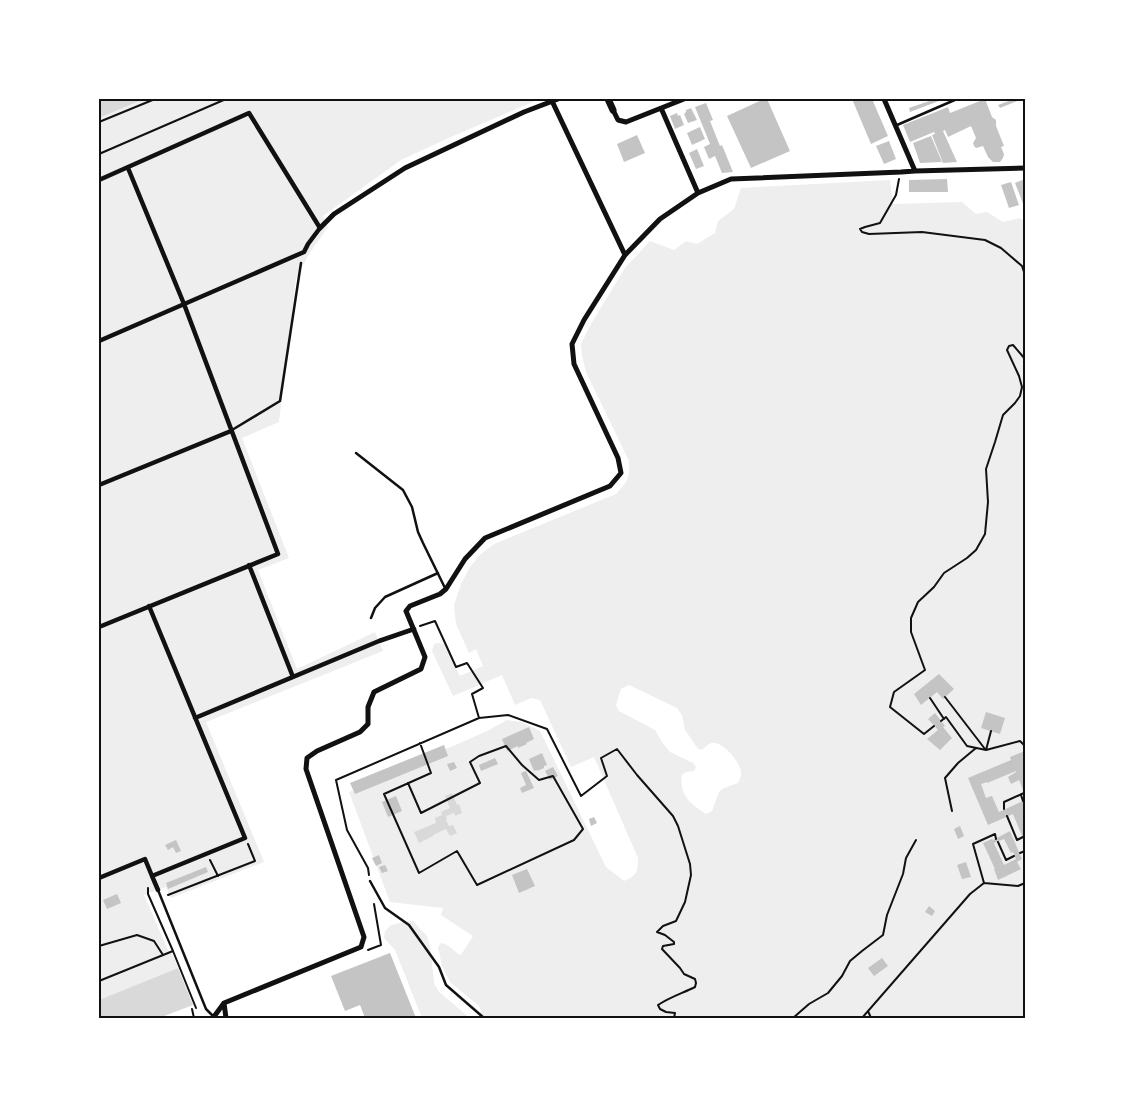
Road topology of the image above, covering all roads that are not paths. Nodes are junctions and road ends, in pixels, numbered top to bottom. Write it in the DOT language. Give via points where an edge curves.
graph roads {
  1 [pos="558,99"];
  2 [pos="608,99"];
  3 [pos="684,99"];
  4 [pos="884,99"];
  5 [pos="957,99"];
  6 [pos="552,101"];
  7 [pos="661,108"];
  8 [pos="613,110"];
  9 [pos="896,126"];
  10 [pos="128,168"];
  11 [pos="1025,168"];
  12 [pos="915,171"];
  13 [pos="99,180"];
  14 [pos="698,194"];
  15 [pos="320,228"];
  16 [pos="625,255"];
  17 [pos="301,263"];
  18 [pos="184,304"];
  19 [pos="99,341"];
  20 [pos="231,430"];
  21 [pos="356,453"];
  22 [pos="99,485"];
  23 [pos="249,565"];
  24 [pos="438,573"];
  25 [pos="446,589"];
  26 [pos="149,606"];
  27 [pos="372,618"];
  28 [pos="99,627"];
  29 [pos="414,629"];
  30 [pos="293,677"];
  31 [pos="195,718"];
  32 [pos="152,876"];
  33 [pos="99,878"];
  34 [pos="370,881"];
  35 [pos="158,890"];
  36 [pos="224,1003"];
  37 [pos="214,1017"];
  38 [pos="226,1018"];
  39 [pos="484,1018"];
  1 -- 6 [label="street"];
  2 -- 8 [label="street"];
  3 -- 7 [label="street"];
  4 -- 9 [label="street"];
  5 -- 9 [label="lane"];
  6 -- 15 [label="street" via="405,168 334,214"];
  6 -- 16 [label="street"];
  7 -- 8 [label="street" via="624,122 617,119"];
  7 -- 14 [label="street"];
  9 -- 12 [label="street"];
  10 -- 13 [label="street"];
  10 -- 15 [label="street" via="249,113"];
  10 -- 18 [label="street"];
  11 -- 12 [label="street"];
  12 -- 14 [label="street" via="732,179"];
  14 -- 16 [label="street" via="660,219"];
  15 -- 18 [label="street" via="304,252"];
  16 -- 25 [label="street" via="572,344 574,364 618,458 621,473 610,486 485,538"];
  17 -- 20 [label="lane" via="280,401"];
  18 -- 19 [label="street"];
  18 -- 20 [label="street"];
  20 -- 22 [label="street"];
  20 -- 23 [label="street" via="278,554"];
  21 -- 24 [label="lane" via="403,490"];
  23 -- 26 [label="street"];
  23 -- 30 [label="street"];
  24 -- 25 [label="lane"];
  24 -- 27 [label="lane" via="385,597 375,608"];
  25 -- 29 [label="street" via="406,611"];
  26 -- 28 [label="street"];
  26 -- 31 [label="street"];
  29 -- 30 [label="street"];
  29 -- 36 [label="street" via="425,657 421,669 374,692 368,707 368,724 360,732 307,758 306,769 364,936 361,946"];
  30 -- 31 [label="street"];
  31 -- 32 [label="street" via="245,838"];
  32 -- 33 [label="street" via="145,859"];
  32 -- 35 [label="street"];
  34 -- 39 [label="lane" via="386,908 409,925 439,967 446,985"];
  35 -- 37 [label="lane" via="206,1009"];
  36 -- 37 [label="street"];
  36 -- 38 [label="street"];
}
